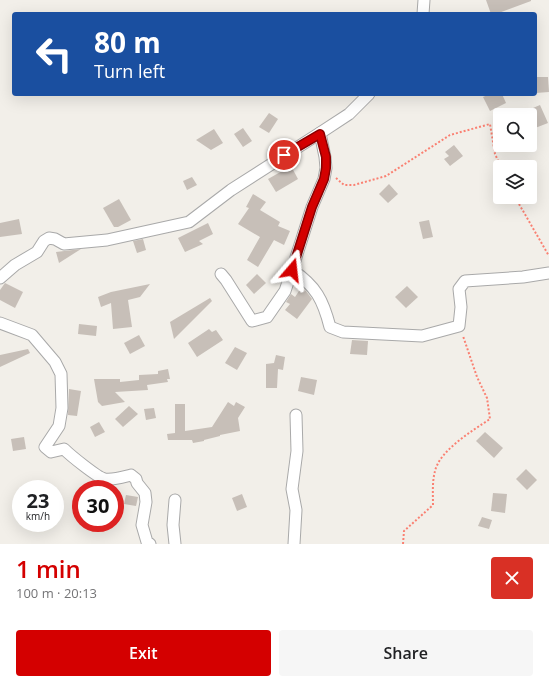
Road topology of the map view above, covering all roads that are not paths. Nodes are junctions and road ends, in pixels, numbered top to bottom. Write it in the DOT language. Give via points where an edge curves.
graph roads {
  1 [pos="424,0"];
  2 [pos="423,12"];
  3 [pos="367,96"];
  4 [pos="320,134"];
  5 [pos="292,270"];
  6 [pos="549,273"];
  7 [pos="221,274"];
  8 [pos="0,278"];
  9 [pos="0,323"];
  10 [pos="296,415"];
  11 [pos="175,500"];
  12 [pos="150,544"];
  13 [pos="175,544"];
  14 [pos="294,544"];
  1 -- 2 [label="street"];
  3 -- 4 [label="street" via="349,114"];
  4 -- 5 [label="street" via="326,157 326,170"];
  4 -- 8 [label="street" via="231,190 183,225 107,240 64,244 49,238 37,252 15,265"];
  5 -- 6 [label="street" via="302,276 317,292 330,327 344,332 422,336 459,326 459,289 465,281"];
  5 -- 7 [label="street" via="285,290 267,316 252,321"];
  9 -- 12 [label="street" via="32,335 55,362 61,374 62,408 59,426 45,447 51,452 64,449 104,479 131,475 136,479 145,492 142,525"];
  10 -- 14 [label="street" via="297,451 292,489 296,510"];
  11 -- 13 [label="street"];
}
